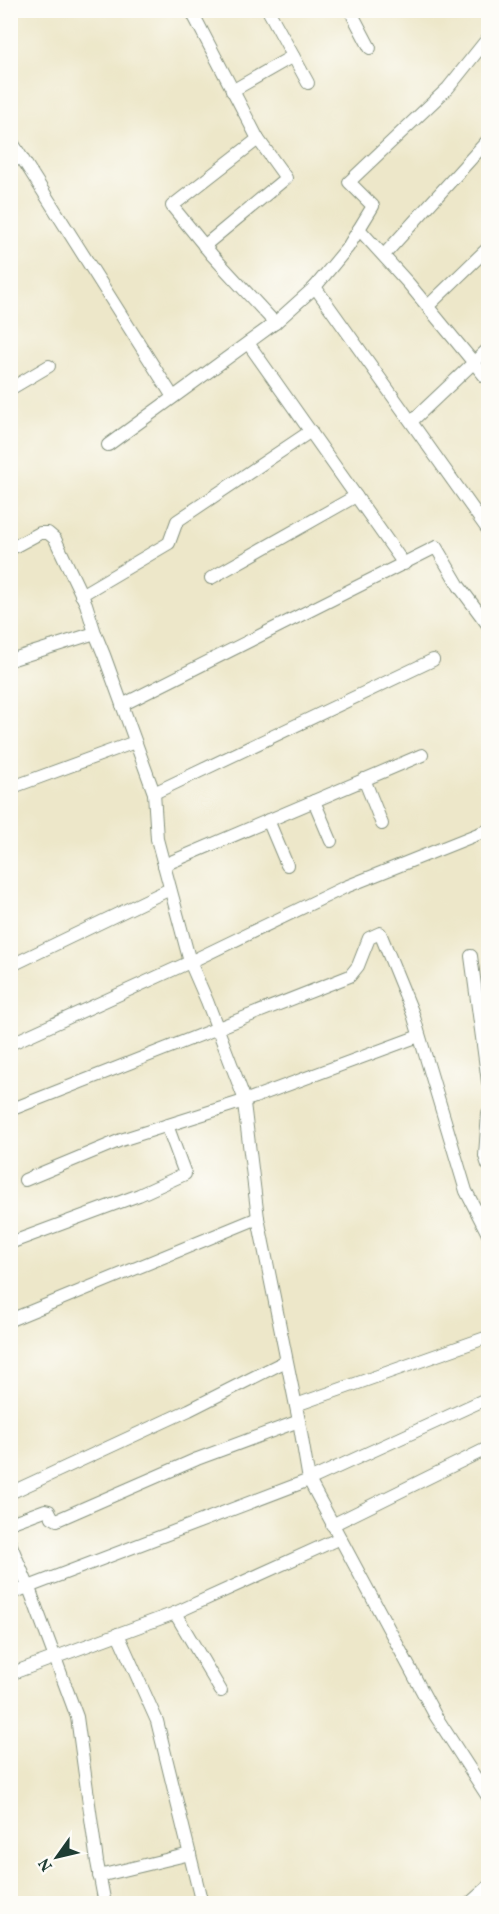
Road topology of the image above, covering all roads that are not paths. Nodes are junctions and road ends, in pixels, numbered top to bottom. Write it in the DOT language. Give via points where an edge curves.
graph roads {
  1 [pos="191,10"];
  2 [pos="268,10"];
  3 [pos="350,10"];
  4 [pos="489,38"];
  5 [pos="370,48"];
  6 [pos="293,56"];
  7 [pos="308,83"];
  8 [pos="232,91"];
  9 [pos="10,139"];
  10 [pos="258,140"];
  11 [pos="489,140"];
  12 [pos="16,160"];
  13 [pos="359,229"];
  14 [pos="204,246"];
  15 [pos="487,254"];
  16 [pos="384,255"];
  17 [pos="315,287"];
  18 [pos="428,306"];
  19 [pos="275,323"];
  20 [pos="248,342"];
  21 [pos="489,349"];
  22 [pos="475,362"];
  23 [pos="49,366"];
  24 [pos="489,380"];
  25 [pos="10,389"];
  26 [pos="173,397"];
  27 [pos="412,421"];
  28 [pos="311,431"];
  29 [pos="108,445"];
  30 [pos="356,496"];
  31 [pos="489,530"];
  32 [pos="10,549"];
  33 [pos="404,564"];
  34 [pos="211,578"];
  35 [pos="81,595"];
  36 [pos="489,625"];
  37 [pos="94,633"];
  38 [pos="10,660"];
  39 [pos="433,660"];
  40 [pos="122,705"];
  41 [pos="135,742"];
  42 [pos="422,755"];
  43 [pos="364,779"];
  44 [pos="10,788"];
  45 [pos="154,793"];
  46 [pos="314,801"];
  47 [pos="268,820"];
  48 [pos="382,824"];
  49 [pos="489,830"];
  50 [pos="331,841"];
  51 [pos="164,865"];
  52 [pos="286,865"];
  53 [pos="170,889"];
  54 [pos="471,956"];
  55 [pos="190,962"];
  56 [pos="10,966"];
  57 [pos="218,1028"];
  58 [pos="419,1036"];
  59 [pos="10,1044"];
  60 [pos="489,1082"];
  61 [pos="244,1101"];
  62 [pos="10,1110"];
  63 [pos="489,1113"];
  64 [pos="167,1125"];
  65 [pos="489,1165"];
  66 [pos="25,1180"];
  67 [pos="258,1218"];
  68 [pos="489,1234"];
  69 [pos="10,1243"];
  70 [pos="10,1320"];
  71 [pos="489,1337"];
  72 [pos="286,1361"];
  73 [pos="489,1398"];
  74 [pos="296,1405"];
  75 [pos="299,1421"];
  76 [pos="489,1448"];
  77 [pos="309,1480"];
  78 [pos="10,1493"];
  79 [pos="10,1522"];
  80 [pos="332,1525"];
  81 [pos="340,1538"];
  82 [pos="10,1544"];
  83 [pos="29,1588"];
  84 [pos="10,1594"];
  85 [pos="175,1613"];
  86 [pos="118,1634"];
  87 [pos="54,1658"];
  88 [pos="10,1674"];
  89 [pos="220,1691"];
  90 [pos="489,1797"];
  91 [pos="190,1854"];
  92 [pos="99,1876"];
  93 [pos="489,1887"];
  94 [pos="105,1904"];
  95 [pos="202,1904"];
  96 [pos="469,1904"];
  1 -- 8 [label="street"];
  2 -- 6 [label="street"];
  3 -- 5 [label="street"];
  4 -- 13 [label="street" via="448,88 349,183 373,206"];
  6 -- 7 [label="street"];
  6 -- 8 [label="street"];
  8 -- 10 [label="street"];
  9 -- 12 [label="street"];
  10 -- 14 [label="street" via="286,178"];
  10 -- 14 [label="street" via="172,206"];
  11 -- 16 [label="street"];
  12 -- 26 [label="street" via="102,283"];
  13 -- 16 [label="street"];
  13 -- 17 [label="street"];
  14 -- 19 [label="street"];
  15 -- 18 [label="street"];
  16 -- 18 [label="street"];
  17 -- 19 [label="street"];
  17 -- 27 [label="street"];
  18 -- 22 [label="street"];
  19 -- 20 [label="street"];
  20 -- 26 [label="street"];
  20 -- 28 [label="street"];
  21 -- 22 [label="street"];
  22 -- 24 [label="street"];
  22 -- 27 [label="street"];
  23 -- 25 [label="street"];
  26 -- 29 [label="street"];
  27 -- 31 [label="street"];
  28 -- 30 [label="street"];
  28 -- 35 [label="street" via="177,521 169,543"];
  30 -- 33 [label="street"];
  30 -- 34 [label="street"];
  32 -- 35 [label="street" via="40,533 48,533 55,539"];
  33 -- 36 [label="street" via="436,547"];
  33 -- 40 [label="street"];
  35 -- 37 [label="street"];
  37 -- 38 [label="street"];
  37 -- 40 [label="street"];
  39 -- 45 [label="street"];
  40 -- 41 [label="street"];
  41 -- 44 [label="street"];
  41 -- 45 [label="street"];
  42 -- 43 [label="street"];
  43 -- 46 [label="street"];
  43 -- 48 [label="street"];
  45 -- 51 [label="street" via="157,839"];
  46 -- 47 [label="street"];
  46 -- 50 [label="street"];
  47 -- 51 [label="street"];
  47 -- 52 [label="street"];
  49 -- 55 [label="street" via="344,888"];
  51 -- 53 [label="street"];
  53 -- 55 [label="street"];
  53 -- 56 [label="street"];
  54 -- 60 [label="street"];
  55 -- 57 [label="street"];
  55 -- 59 [label="street"];
  57 -- 58 [label="street" via="350,976 369,938 380,933"];
  57 -- 61 [label="street"];
  57 -- 62 [label="street"];
  58 -- 61 [label="street"];
  58 -- 68 [label="street" via="466,1191"];
  61 -- 64 [label="street"];
  61 -- 67 [label="street"];
  63 -- 65 [label="street" via="484,1155"];
  64 -- 66 [label="street"];
  64 -- 69 [label="street" via="185,1174"];
  67 -- 70 [label="street"];
  67 -- 72 [label="street"];
  71 -- 74 [label="street"];
  72 -- 74 [label="street"];
  72 -- 78 [label="street"];
  73 -- 77 [label="street"];
  74 -- 75 [label="street"];
  75 -- 77 [label="street"];
  75 -- 79 [label="street" via="197,1459 57,1520 45,1510"];
  76 -- 80 [label="street"];
  77 -- 80 [label="street"];
  77 -- 83 [label="street"];
  80 -- 81 [label="street"];
  81 -- 85 [label="street"];
  81 -- 90 [label="street" via="435,1715"];
  82 -- 83 [label="street"];
  83 -- 84 [label="street"];
  83 -- 87 [label="street"];
  85 -- 86 [label="street"];
  85 -- 89 [label="street"];
  86 -- 87 [label="street"];
  86 -- 91 [label="street" via="157,1721"];
  87 -- 88 [label="street"];
  87 -- 92 [label="street" via="77,1717"];
  91 -- 92 [label="street"];
  91 -- 95 [label="street"];
  92 -- 94 [label="street"];
  93 -- 96 [label="street"];
}
